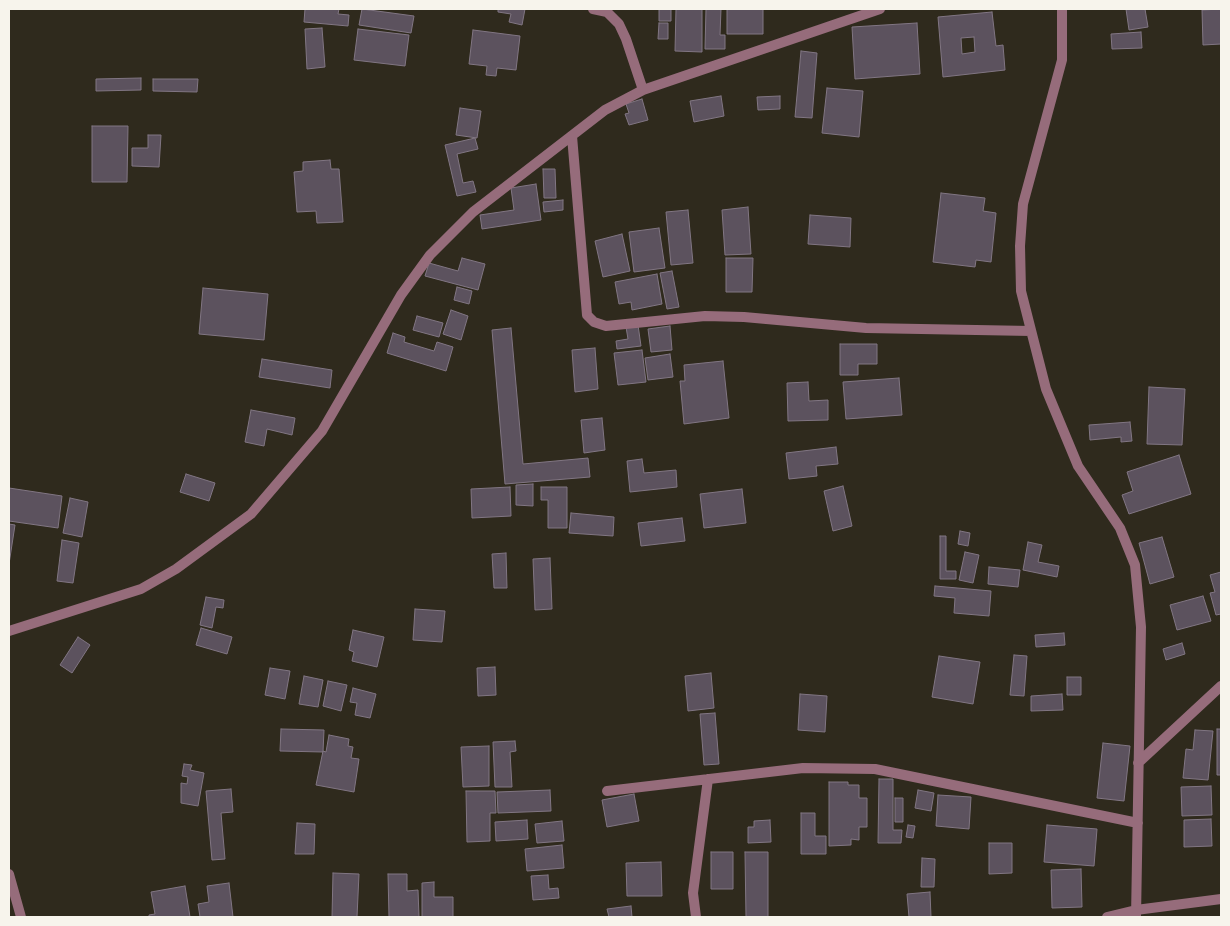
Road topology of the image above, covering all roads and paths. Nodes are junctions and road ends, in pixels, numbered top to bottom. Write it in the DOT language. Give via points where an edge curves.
graph roads {
  1 [pos="593,9"];
  2 [pos="880,9"];
  3 [pos="1062,9"];
  4 [pos="643,90"];
  5 [pos="572,136"];
  6 [pos="1031,332"];
  7 [pos="9,631"];
  8 [pos="1221,686"];
  9 [pos="1138,763"];
  10 [pos="708,779"];
  11 [pos="607,791"];
  12 [pos="1138,823"];
  13 [pos="9,874"];
  14 [pos="1221,899"];
  15 [pos="1136,914"];
  16 [pos="21,917"];
  17 [pos="696,917"];
  18 [pos="1107,917"];
  1 -- 4 [label="street" via="607,12 618,24"];
  2 -- 4 [label="street"];
  3 -- 6 [label="street" via="1062,60 1023,204 1021,291"];
  4 -- 5 [label="street" via="605,110"];
  5 -- 6 [label="street" via="587,315 594,322 606,326 705,316 866,328"];
  5 -- 7 [label="street" via="473,212 430,255 322,431 251,514 176,569 141,589"];
  6 -- 9 [label="street" via="1046,389 1078,466 1120,528 1135,565 1140,627"];
  8 -- 9 [label="street"];
  9 -- 12 [label="street"];
  10 -- 11 [label="street"];
  10 -- 12 [label="street" via="803,768 875,769"];
  10 -- 17 [label="street" via="693,893"];
  12 -- 15 [label="street"];
  13 -- 16 [label="street"];
  14 -- 15 [label="street"];
  15 -- 18 [label="street"];
}
